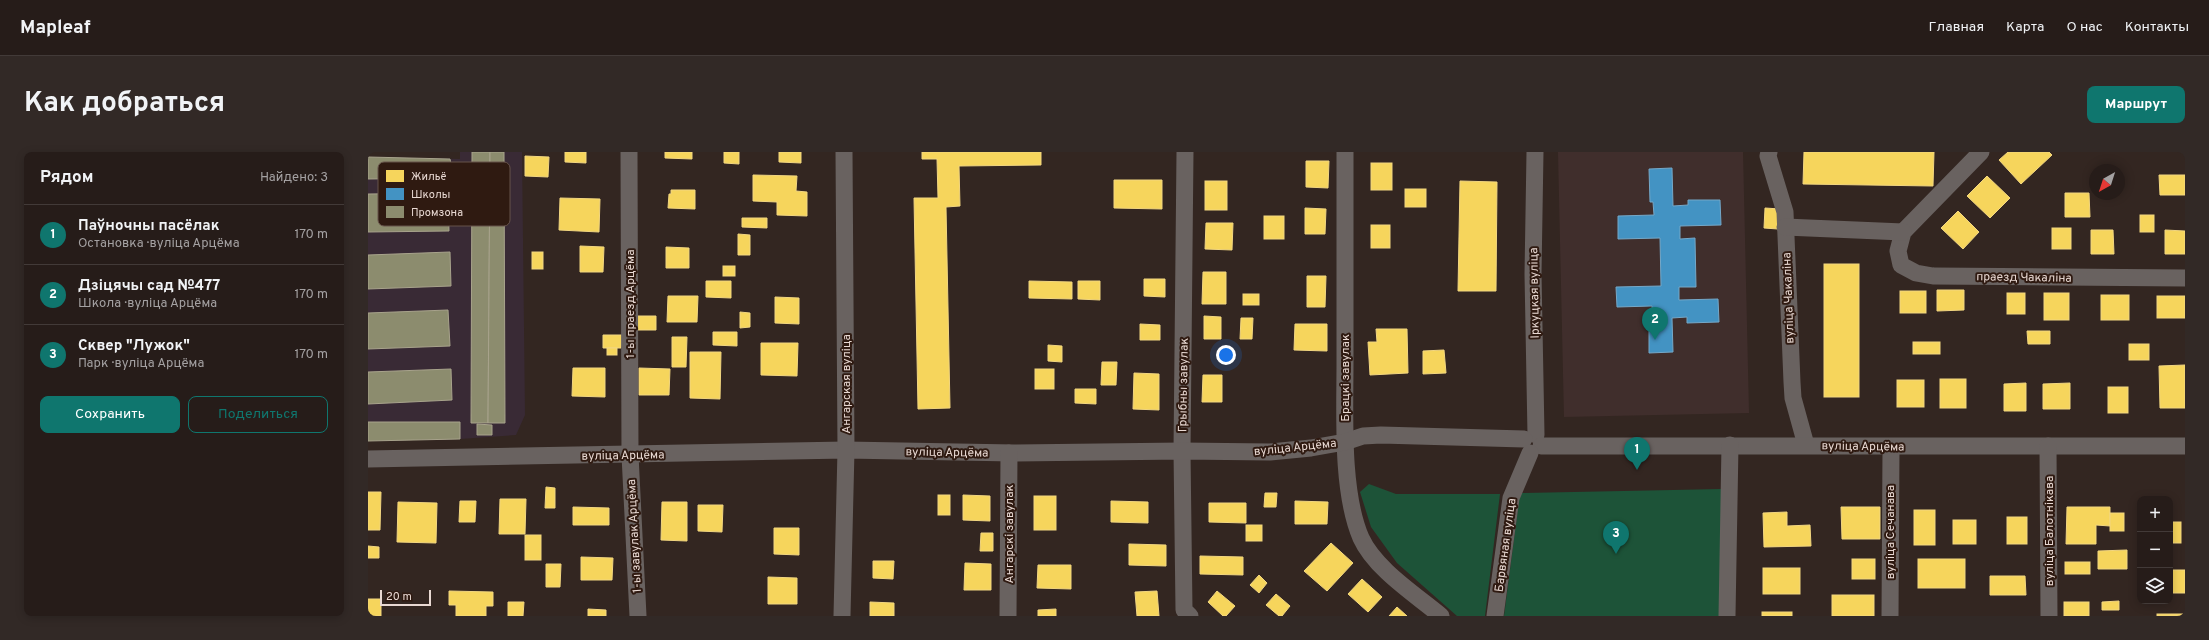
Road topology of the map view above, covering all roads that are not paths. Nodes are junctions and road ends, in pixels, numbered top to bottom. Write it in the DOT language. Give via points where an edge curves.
graph roads {
  1 [pos="630,152"];
  2 [pos="844,152"];
  3 [pos="1185,152"];
  4 [pos="1345,152"];
  5 [pos="1535,152"];
  6 [pos="1768,152"];
  7 [pos="1981,152"];
  8 [pos="1785,227"];
  9 [pos="1904,232"];
  10 [pos="2185,278"];
  11 [pos="1345,442"];
  12 [pos="1533,443"];
  13 [pos="1730,445"];
  14 [pos="1806,445"];
  15 [pos="2048,446"];
  16 [pos="2185,446"];
  17 [pos="1891,448"];
  18 [pos="846,450"];
  19 [pos="1182,450"];
  20 [pos="1009,453"];
  21 [pos="630,455"];
  22 [pos="368,459"];
  23 [pos="638,616"];
  24 [pos="842,616"];
  25 [pos="1008,616"];
  26 [pos="1190,616"];
  27 [pos="1441,616"];
  28 [pos="1495,616"];
  29 [pos="1727,616"];
  30 [pos="1890,616"];
  31 [pos="2049,616"];
  1 -- 21 [label="street, 1-ы праезд Арцёма"];
  2 -- 18 [label="street, Ангарская вуліца"];
  3 -- 19 [label="street, Грыбны завулак"];
  4 -- 11 [label="street, Брацкі завулак"];
  5 -- 12 [label="street, Іркуцкая вуліца"];
  6 -- 8 [label="street, вуліца Чакаліна" via="1785,212"];
  7 -- 9 [label="street, праезд Чакаліна"];
  8 -- 9 [label="street"];
  8 -- 14 [label="street, вуліца Чакаліна" via="1792,382 1795,405"];
  9 -- 10 [label="street, праезд Чакаліна" via="1898,251 1901,265 1916,273 1933,276"];
  11 -- 12 [label="street, вуліца Арцёма" via="1381,434"];
  11 -- 19 [label="street, вуліца Арцёма" via="1270,452"];
  11 -- 27 [label="street, Брацкі завулак" via="1350,502 1362,539 1384,568"];
  12 -- 13 [label="street, вуліца Арцёма"];
  12 -- 28 [label="street, Барвяная вуліца" via="1511,498"];
  13 -- 14 [label="street, вуліца Арцёма"];
  13 -- 29 [label="street"];
  14 -- 17 [label="street, вуліца Арцёма"];
  15 -- 16 [label="street, вуліца Арцёма"];
  15 -- 17 [label="street, вуліца Арцёма"];
  15 -- 31 [label="street, вуліца Балотнікава"];
  17 -- 30 [label="street, вуліца Сечанава"];
  18 -- 20 [label="street, вуліца Арцёма"];
  18 -- 21 [label="street, вуліца Арцёма"];
  18 -- 24 [label="street, Ангарская вуліца"];
  19 -- 20 [label="street, вуліца Арцёма"];
  19 -- 26 [label="street, Грыбны завулак" via="1184,610"];
  20 -- 25 [label="street, Ангарскі завулак"];
  21 -- 22 [label="street, вуліца Арцёма"];
  21 -- 23 [label="street, 1-ы завулак Арцёма"];
}
